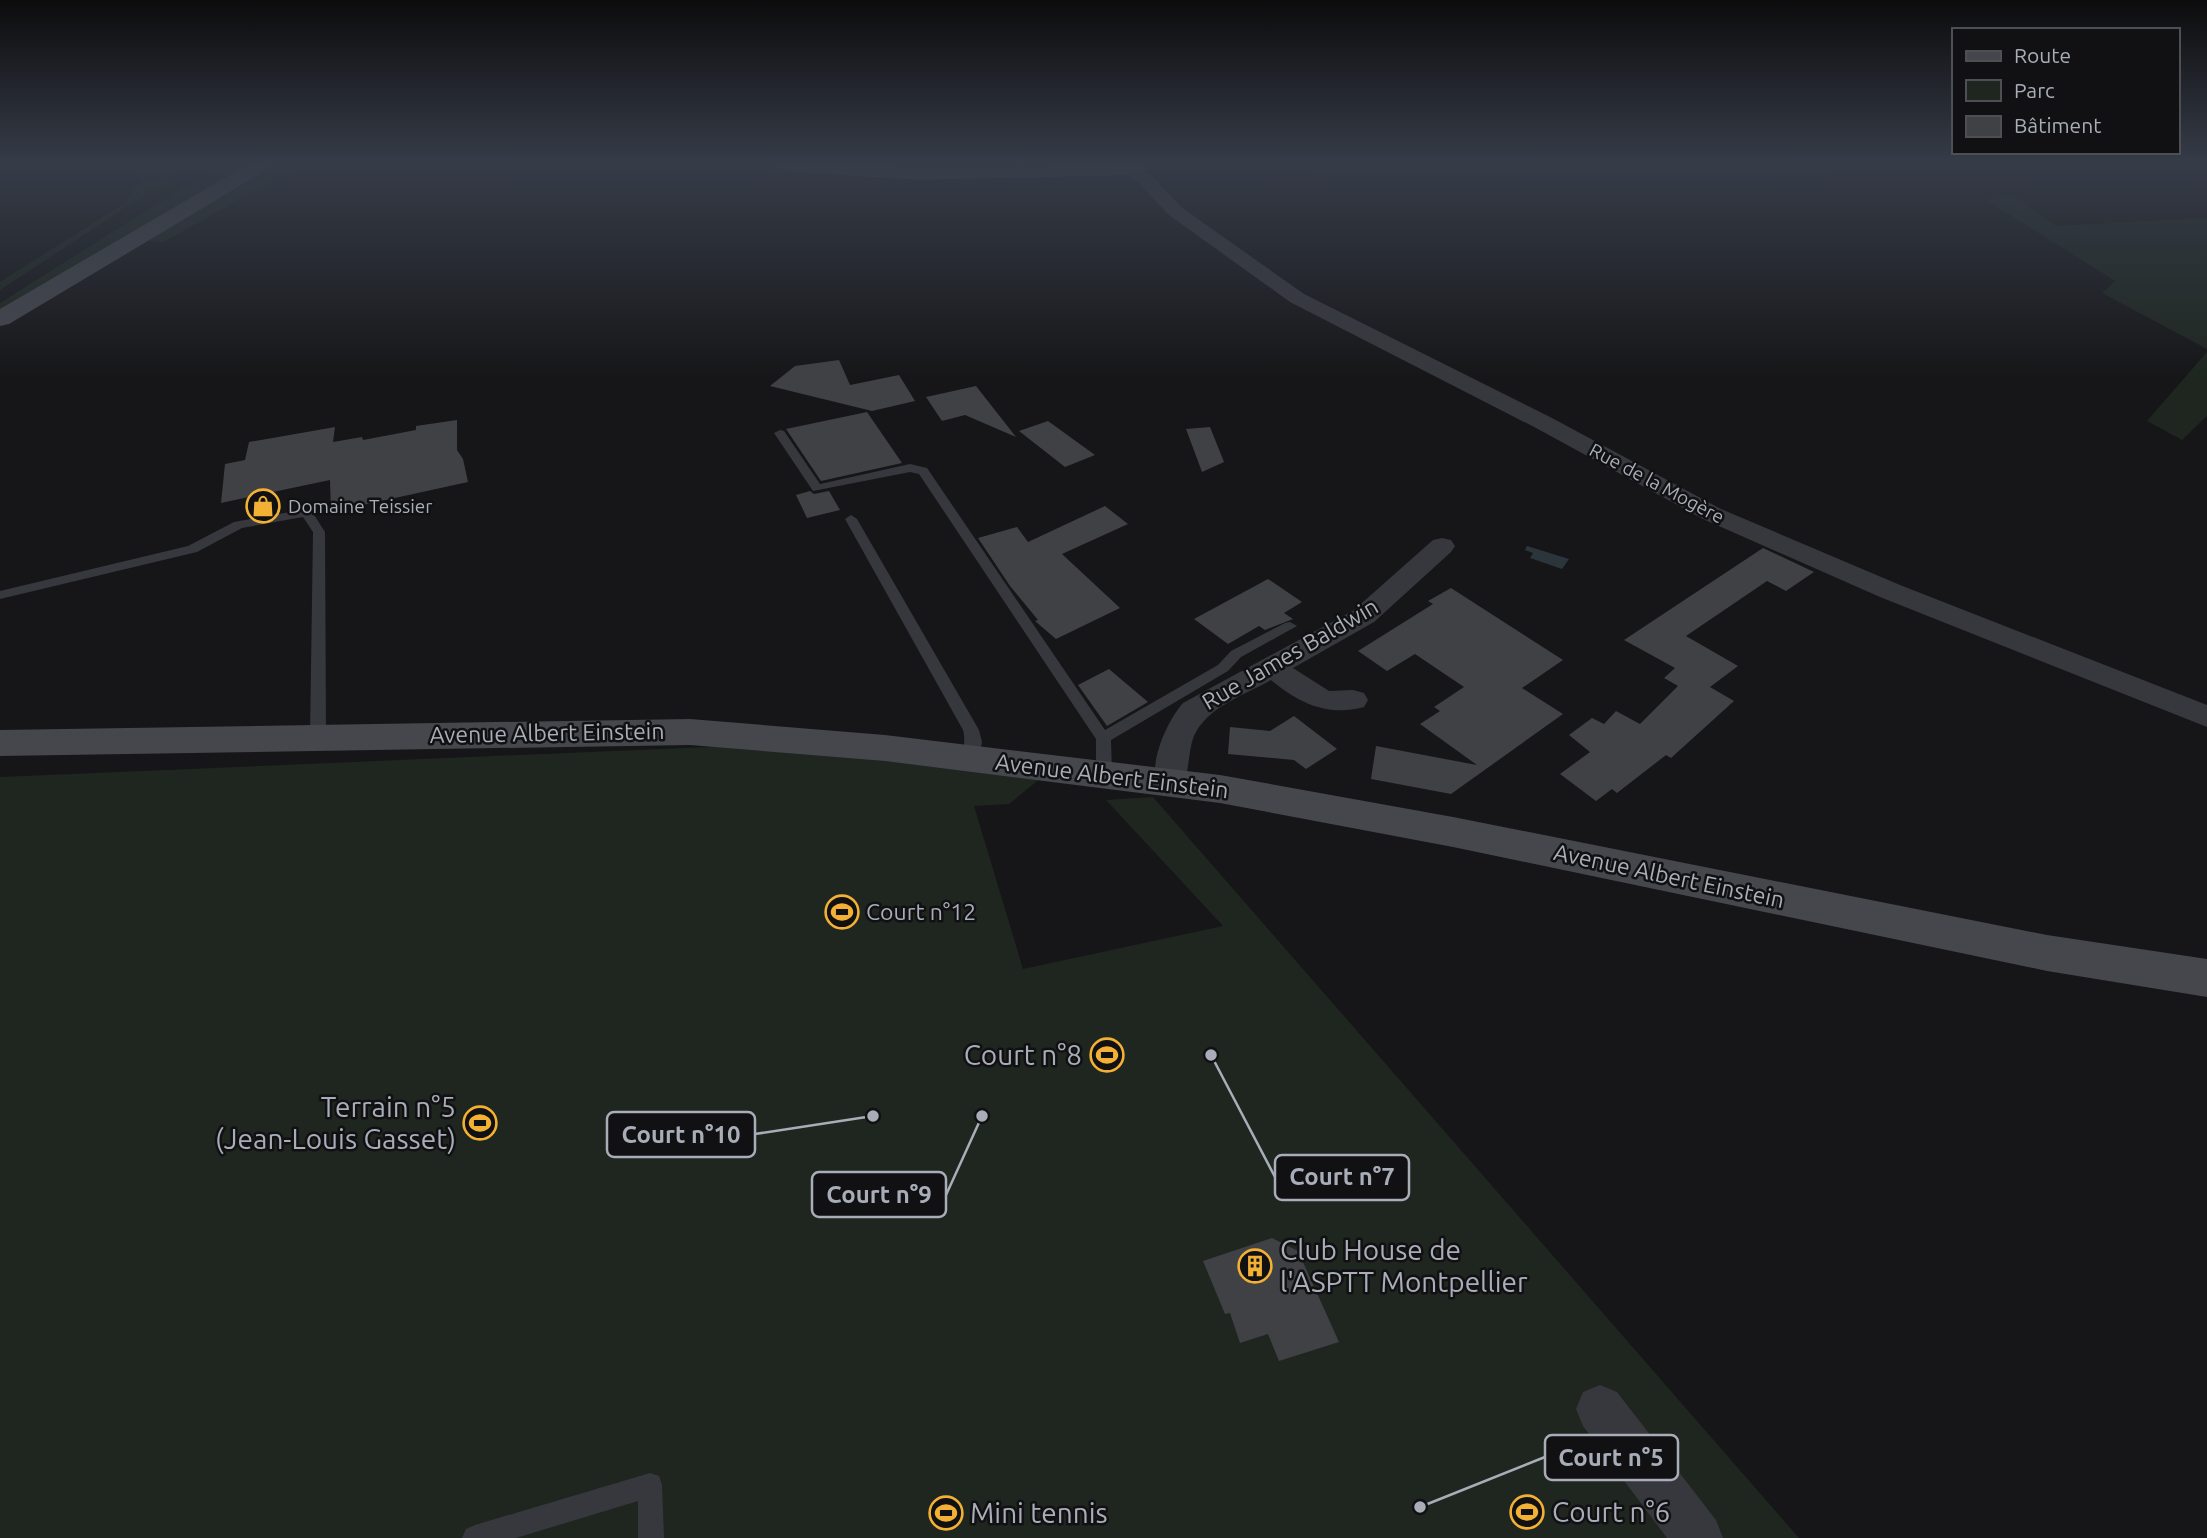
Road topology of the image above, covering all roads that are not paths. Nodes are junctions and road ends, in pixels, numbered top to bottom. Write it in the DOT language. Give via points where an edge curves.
graph roads {
  1 [pos="138,237"];
  2 [pos="1211,237"];
  3 [pos="80,247"];
  4 [pos="0,298"];
  5 [pos="0,318"];
  6 [pos="780,433"];
  7 [pos="851,519"];
  8 [pos="1442,546"];
  9 [pos="0,595"];
  10 [pos="1290,626"];
  11 [pos="1272,666"];
  12 [pos="1353,700"];
  13 [pos="2207,717"];
  14 [pos="318,736"];
  15 [pos="0,743"];
  16 [pos="1103,756"];
  17 [pos="972,758"];
  18 [pos="1170,781"];
  19 [pos="2207,978"];
  20 [pos="1600,1409"];
  21 [pos="475,1538"];
  22 [pos="651,1538"];
  23 [pos="1698,1538"];
  1 -- 5 [label="main road"];
  2 -- 13 [label="street, Rue de la Mogère" via="1297,298 1712,514 1890,591"];
  3 -- 4 [label="main road"];
  6 -- 16 [label="lane" via="817,488 910,468 923,471"];
  7 -- 17 [label="lane" via="971,730"];
  8 -- 11 [label="street, Rue James Baldwin" via="1364,616"];
  9 -- 14 [label="lane" via="192,549 239,525 307,513 319,532"];
  10 -- 16 [label="lane" via="1236,654"];
  11 -- 12 [label="street" via="1319,699"];
  11 -- 18 [label="street, Rue James Baldwin" via="1186,718"];
  14 -- 15 [label="main road, Avenue Albert Einstein"];
  14 -- 17 [label="main road, Avenue Albert Einstein" via="690,732"];
  16 -- 17 [label="main road, Avenue Albert Einstein"];
  16 -- 18 [label="main road, Avenue Albert Einstein"];
  18 -- 19 [label="main road, Avenue Albert Einstein" via="1466,835 2047,953"];
  20 -- 23 [label="street"];
  21 -- 22 [label="lane" via="650,1485"];
}
